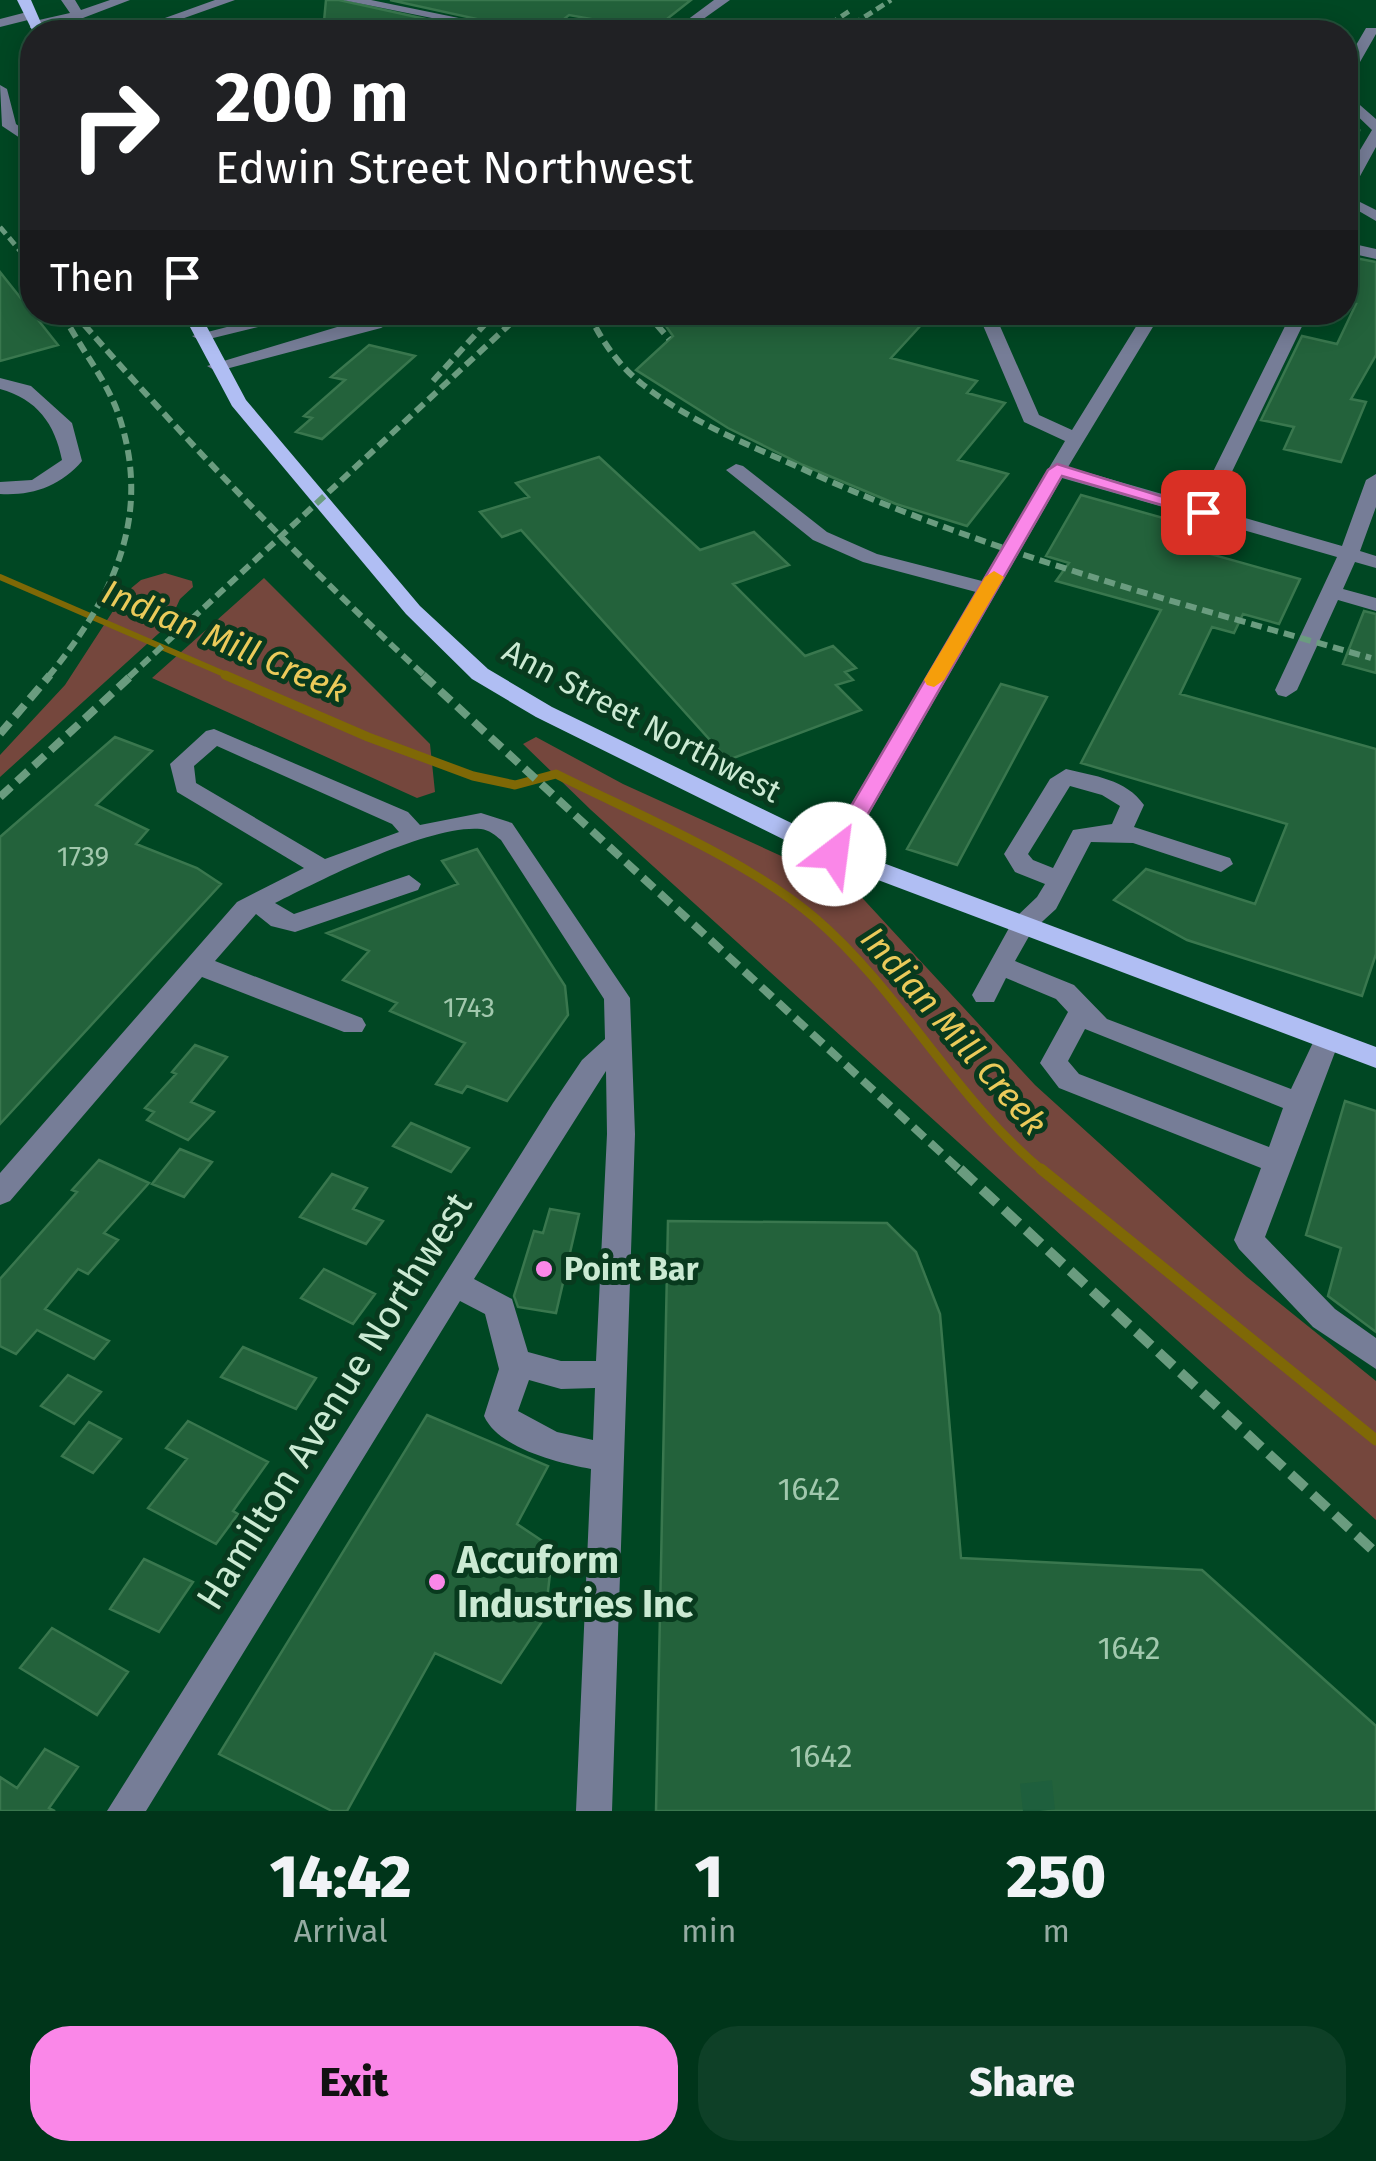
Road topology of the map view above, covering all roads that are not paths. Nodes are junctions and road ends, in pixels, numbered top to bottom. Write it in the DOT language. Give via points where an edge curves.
graph roads {
  1 [pos="68,0"];
  2 [pos="123,0"];
  3 [pos="228,0"];
  4 [pos="350,0"];
  5 [pos="724,0"];
  6 [pos="78,15"];
  7 [pos="54,20"];
  8 [pos="169,20"];
  9 [pos="456,20"];
  10 [pos="695,20"];
  11 [pos="1374,30"];
  12 [pos="1358,55"];
  13 [pos="0,88"];
  14 [pos="1358,111"];
  15 [pos="1376,131"];
  16 [pos="20,134"];
  17 [pos="1358,165"];
  18 [pos="196,325"];
  19 [pos="251,325"];
  20 [pos="357,325"];
  21 [pos="992,325"];
  22 [pos="1142,325"];
  23 [pos="1295,325"];
  24 [pos="201,336"];
  25 [pos="216,366"];
  26 [pos="0,383"];
  27 [pos="1076,439"];
  28 [pos="736,470"];
  29 [pos="1057,470"];
  30 [pos="1376,480"];
  31 [pos="0,488"];
  32 [pos="1203,512"];
  33 [pos="1349,554"];
  34 [pos="1376,562"];
  35 [pos="988,588"];
  36 [pos="1332,592"];
  37 [pos="1376,604"];
  38 [pos="1286,690"];
  39 [pos="1121,830"];
  40 [pos="416,835"];
  41 [pos="834,854"];
  42 [pos="1221,864"];
  43 [pos="324,870"];
  44 [pos="1059,880"];
  45 [pos="408,884"];
  46 [pos="256,902"];
  47 [pos="1023,925"];
  48 [pos="195,964"];
  49 [pos="1000,965"];
  50 [pos="984,995"];
  51 [pos="1082,1010"];
  52 [pos="353,1025"];
  53 [pos="1327,1039"];
  54 [pos="620,1041"];
  55 [pos="1376,1058"];
  56 [pos="1299,1103"];
  57 [pos="1277,1162"];
  58 [pos="0,1193"];
  59 [pos="454,1283"];
  60 [pos="1376,1355"];
  61 [pos="514,1362"];
  62 [pos="612,1374"];
  63 [pos="608,1456"];
  64 [pos="126,1811"];
  65 [pos="594,1811"];
  1 -- 6 [label="street"];
  2 -- 6 [label="street"];
  3 -- 8 [label="street"];
  4 -- 9 [label="street"];
  5 -- 10 [label="street"];
  6 -- 7 [label="street"];
  11 -- 12 [label="street"];
  13 -- 16 [label="street" via="9,126"];
  14 -- 15 [label="street"];
  15 -- 17 [label="street"];
  18 -- 24 [label="main road, Ann Street Northwest"];
  19 -- 24 [label="street"];
  20 -- 25 [label="street"];
  21 -- 27 [label="street" via="1031,418"];
  22 -- 27 [label="street"];
  23 -- 32 [label="street"];
  24 -- 25 [label="main road, Ann Street Northwest"];
  25 -- 41 [label="main road, Ann Street Northwest" via="238,402 413,610 480,674"];
  26 -- 31 [label="street" via="25,390 65,426 72,461 54,479 26,490"];
  27 -- 29 [label="street"];
  28 -- 35 [label="street" via="820,536 870,558"];
  29 -- 32 [label="street"];
  29 -- 35 [label="street"];
  30 -- 33 [label="street"];
  32 -- 33 [label="street"];
  33 -- 34 [label="street"];
  33 -- 36 [label="street"];
  35 -- 41 [label="street"];
  36 -- 37 [label="street"];
  36 -- 38 [label="street"];
  39 -- 42 [label="street"];
  39 -- 44 [label="street" via="1082,836"];
  39 -- 44 [label="street" via="1132,805 1127,798 1066,777 1016,854 1024,866"];
  40 -- 43 [label="street"];
  40 -- 43 [label="street" via="400,818 214,736 182,764 185,787"];
  40 -- 54 [label="street" via="481,821 510,834 617,998"];
  41 -- 47 [label="main road, Ann Street Northwest"];
  43 -- 46 [label="street"];
  44 -- 47 [label="street"];
  45 -- 46 [label="street" via="295,923"];
  46 -- 48 [label="street"];
  47 -- 49 [label="street"];
  47 -- 53 [label="main road, Ann Street Northwest"];
  48 -- 52 [label="street"];
  48 -- 58 [label="street"];
  49 -- 50 [label="street"];
  49 -- 51 [label="street" via="1065,992"];
  51 -- 56 [label="street" via="1098,1026"];
  51 -- 57 [label="street" via="1056,1070"];
  53 -- 55 [label="main road, Ann Street Northwest"];
  53 -- 56 [label="street"];
  54 -- 59 [label="street, Hamilton Avenue Northwest" via="592,1067"];
  54 -- 62 [label="street"];
  56 -- 57 [label="street"];
  57 -- 60 [label="street" via="1249,1240 1324,1318"];
  59 -- 61 [label="street" via="500,1308"];
  59 -- 64 [label="street, Hamilton Avenue Northwest"];
  61 -- 62 [label="street" via="561,1375"];
  61 -- 63 [label="street" via="500,1416 567,1452"];
  62 -- 63 [label="street"];
  63 -- 65 [label="street"];
}
